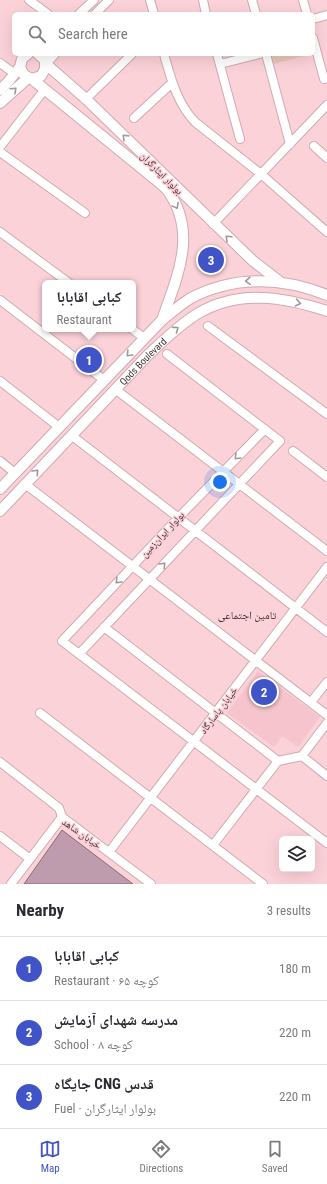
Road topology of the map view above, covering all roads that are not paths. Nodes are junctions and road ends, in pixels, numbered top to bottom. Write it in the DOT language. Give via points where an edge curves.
graph roads {
  1 [pos="29,0"];
  2 [pos="94,0"];
  3 [pos="109,0"];
  4 [pos="150,0"];
  5 [pos="203,0"];
  6 [pos="252,0"];
  7 [pos="303,0"];
  8 [pos="45,12"];
  9 [pos="81,12"];
  10 [pos="97,12"];
  11 [pos="153,12"];
  12 [pos="206,12"];
  13 [pos="255,12"];
  14 [pos="306,12"];
  15 [pos="327,15"];
  16 [pos="315,18"];
  17 [pos="315,45"];
  18 [pos="26,56"];
  19 [pos="42,56"];
  20 [pos="52,56"];
  21 [pos="130,56"];
  22 [pos="165,56"];
  23 [pos="218,56"];
  24 [pos="251,56"];
  25 [pos="267,56"];
  26 [pos="0,63"];
  27 [pos="46,64"];
  28 [pos="220,64"];
  29 [pos="17,71"];
  30 [pos="30,78"];
  31 [pos="324,79"];
  32 [pos="172,83"];
  33 [pos="45,89"];
  34 [pos="0,90"];
  35 [pos="86,99"];
  36 [pos="0,103"];
  37 [pos="327,105"];
  38 [pos="74,112"];
  39 [pos="134,118"];
  40 [pos="240,139"];
  41 [pos="290,144"];
  42 [pos="314,146"];
  43 [pos="0,148"];
  44 [pos="0,152"];
  45 [pos="327,158"];
  46 [pos="261,174"];
  47 [pos="85,213"];
  48 [pos="213,224"];
  49 [pos="326,229"];
  50 [pos="0,232"];
  51 [pos="66,280"];
  52 [pos="279,281"];
  53 [pos="327,295"];
  54 [pos="0,300"];
  55 [pos="327,311"];
  56 [pos="162,320"];
  57 [pos="208,326"];
  58 [pos="136,332"];
  59 [pos="144,338"];
  60 [pos="167,354"];
  61 [pos="104,380"];
  62 [pos="0,382"];
  63 [pos="115,389"];
  64 [pos="327,414"];
  65 [pos="59,427"];
  66 [pos="265,429"];
  67 [pos="71,435"];
  68 [pos="293,451"];
  69 [pos="0,461"];
  70 [pos="223,471"];
  71 [pos="15,473"];
  72 [pos="327,477"];
  73 [pos="25,484"];
  74 [pos="239,484"];
  75 [pos="0,489"];
  76 [pos="0,511"];
  77 [pos="178,518"];
  78 [pos="195,531"];
  79 [pos="327,551"];
  80 [pos="133,566"];
  81 [pos="327,567"];
  82 [pos="150,579"];
  83 [pos="296,608"];
  84 [pos="104,627"];
  85 [pos="327,632"];
  86 [pos="79,654"];
  87 [pos="256,660"];
  88 [pos="327,682"];
  89 [pos="311,702"];
  90 [pos="216,712"];
  91 [pos="40,713"];
  92 [pos="327,714"];
  93 [pos="327,723"];
  94 [pos="193,741"];
  95 [pos="302,756"];
  96 [pos="278,761"];
  97 [pos="0,762"];
  98 [pos="327,776"];
  99 [pos="256,789"];
  100 [pos="150,797"];
  101 [pos="62,817"];
  102 [pos="0,836"];
  103 [pos="327,843"];
  104 [pos="213,845"];
  105 [pos="109,852"];
  106 [pos="30,858"];
  107 [pos="253,881"];
  108 [pos="10,884"];
  109 [pos="151,884"];
  110 [pos="263,884"];
  1 -- 8 [label="street"];
  2 -- 9 [label="street"];
  3 -- 10 [label="street"];
  4 -- 11 [label="street"];
  5 -- 12 [label="street"];
  6 -- 13 [label="street"];
  7 -- 14 [label="street"];
  15 -- 16 [label="street"];
  17 -- 31 [label="street"];
  18 -- 29 [label="main road"];
  19 -- 27 [label="main road, بولوار ایثارگران"];
  20 -- 27 [label="street"];
  21 -- 35 [label="street"];
  22 -- 32 [label="street"];
  23 -- 28 [label="street"];
  24 -- 28 [label="street"];
  25 -- 41 [label="street"];
  26 -- 29 [label="street"];
  27 -- 30 [label="main road" via="44,73 37,78"];
  27 -- 35 [label="main road, بولوار ایثارگران"];
  28 -- 40 [label="street"];
  29 -- 30 [label="main road, بولوار ایثارگران"];
  29 -- 34 [label="main road"];
  30 -- 33 [label="main road, بولوار ایثارگران"];
  36 -- 30 [label="main road, one-way"];
  32 -- 39 [label="street"];
  32 -- 46 [label="street" via="187,113"];
  33 -- 38 [label="main road, بولوار ایثارگران"];
  33 -- 43 [label="street"];
  35 -- 38 [label="main road"];
  48 -- 35 [label="main road, بولوار ایثارگران, one-way"];
  37 -- 41 [label="street"];
  38 -- 56 [label="main road, بولوار ایثارگران, one-way" via="168,191 181,215 183,250"];
  41 -- 46 [label="street"];
  42 -- 45 [label="street"];
  44 -- 47 [label="street"];
  46 -- 48 [label="street"];
  46 -- 49 [label="street"];
  52 -- 48 [label="main road, بولوار ایثارگران, one-way"];
  50 -- 51 [label="street"];
  52 -- 53 [label="main road, Qods Boulevard" via="307,287"];
  52 -- 56 [label="main road, Qods Boulevard, one-way" via="246,281 212,288 190,299"];
  54 -- 61 [label="street"];
  63 -- 55 [label="main road, Qods Boulevard, one-way" via="171,333 197,314 218,305 248,297 278,298"];
  56 -- 59 [label="main road, Qods Boulevard"];
  57 -- 64 [label="street"];
  58 -- 59 [label="street"];
  59 -- 61 [label="main road, Qods Boulevard, one-way"];
  60 -- 66 [label="street"];
  61 -- 65 [label="main road, Qods Boulevard"];
  62 -- 65 [label="street"];
  63 -- 67 [label="main road, Qods Boulevard"];
  63 -- 70 [label="street"];
  65 -- 71 [label="main road, Qods Boulevard"];
  66 -- 70 [label="street, بولوار ایران‌زمین, one-way"];
  66 -- 74 [label="street" via="280,441"];
  73 -- 67 [label="main road, Qods Boulevard, one-way"];
  67 -- 77 [label="street"];
  68 -- 72 [label="street"];
  69 -- 71 [label="street"];
  70 -- 74 [label="street"];
  70 -- 77 [label="street, بولوار ایران‌زمین"];
  71 -- 75 [label="main road, Qods Boulevard"];
  73 -- 76 [label="main road, Qods Boulevard"];
  73 -- 80 [label="street"];
  74 -- 78 [label="street"];
  74 -- 79 [label="street"];
  77 -- 78 [label="street"];
  77 -- 80 [label="street, بولوار ایران‌زمین"];
  82 -- 78 [label="street, one-way"];
  78 -- 83 [label="street"];
  80 -- 82 [label="street"];
  80 -- 86 [label="street, بولوار ایران‌زمین, one-way" via="62,641"];
  81 -- 83 [label="street, خیابان پاسارگاد"];
  82 -- 84 [label="street"];
  82 -- 87 [label="street"];
  83 -- 85 [label="street"];
  83 -- 87 [label="street, خیابان پاسارگاد"];
  84 -- 86 [label="street"];
  84 -- 90 [label="street"];
  86 -- 94 [label="street"];
  87 -- 89 [label="street"];
  87 -- 90 [label="street, خیابان پاسارگاد"];
  88 -- 89 [label="street"];
  89 -- 92 [label="street"];
  90 -- 94 [label="street, خیابان پاسارگاد"];
  90 -- 96 [label="street"];
  91 -- 100 [label="street"];
  93 -- 95 [label="street"];
  94 -- 99 [label="street"];
  94 -- 100 [label="street, خیابان پاسارگاد"];
  95 -- 96 [label="street"];
  95 -- 98 [label="street"];
  96 -- 99 [label="street"];
  97 -- 101 [label="street" via="59,808"];
  99 -- 103 [label="street"];
  99 -- 104 [label="street"];
  100 -- 104 [label="street"];
  100 -- 105 [label="street, خیابان پاسارگاد"];
  101 -- 105 [label="street, خیابان شاهد"];
  101 -- 106 [label="street, خیابان شاهد"];
  102 -- 106 [label="street"];
  104 -- 107 [label="street"];
  105 -- 109 [label="street, خیابان شاهد"];
  106 -- 108 [label="street, خیابان شاهد"];
  107 -- 110 [label="street"];
}
